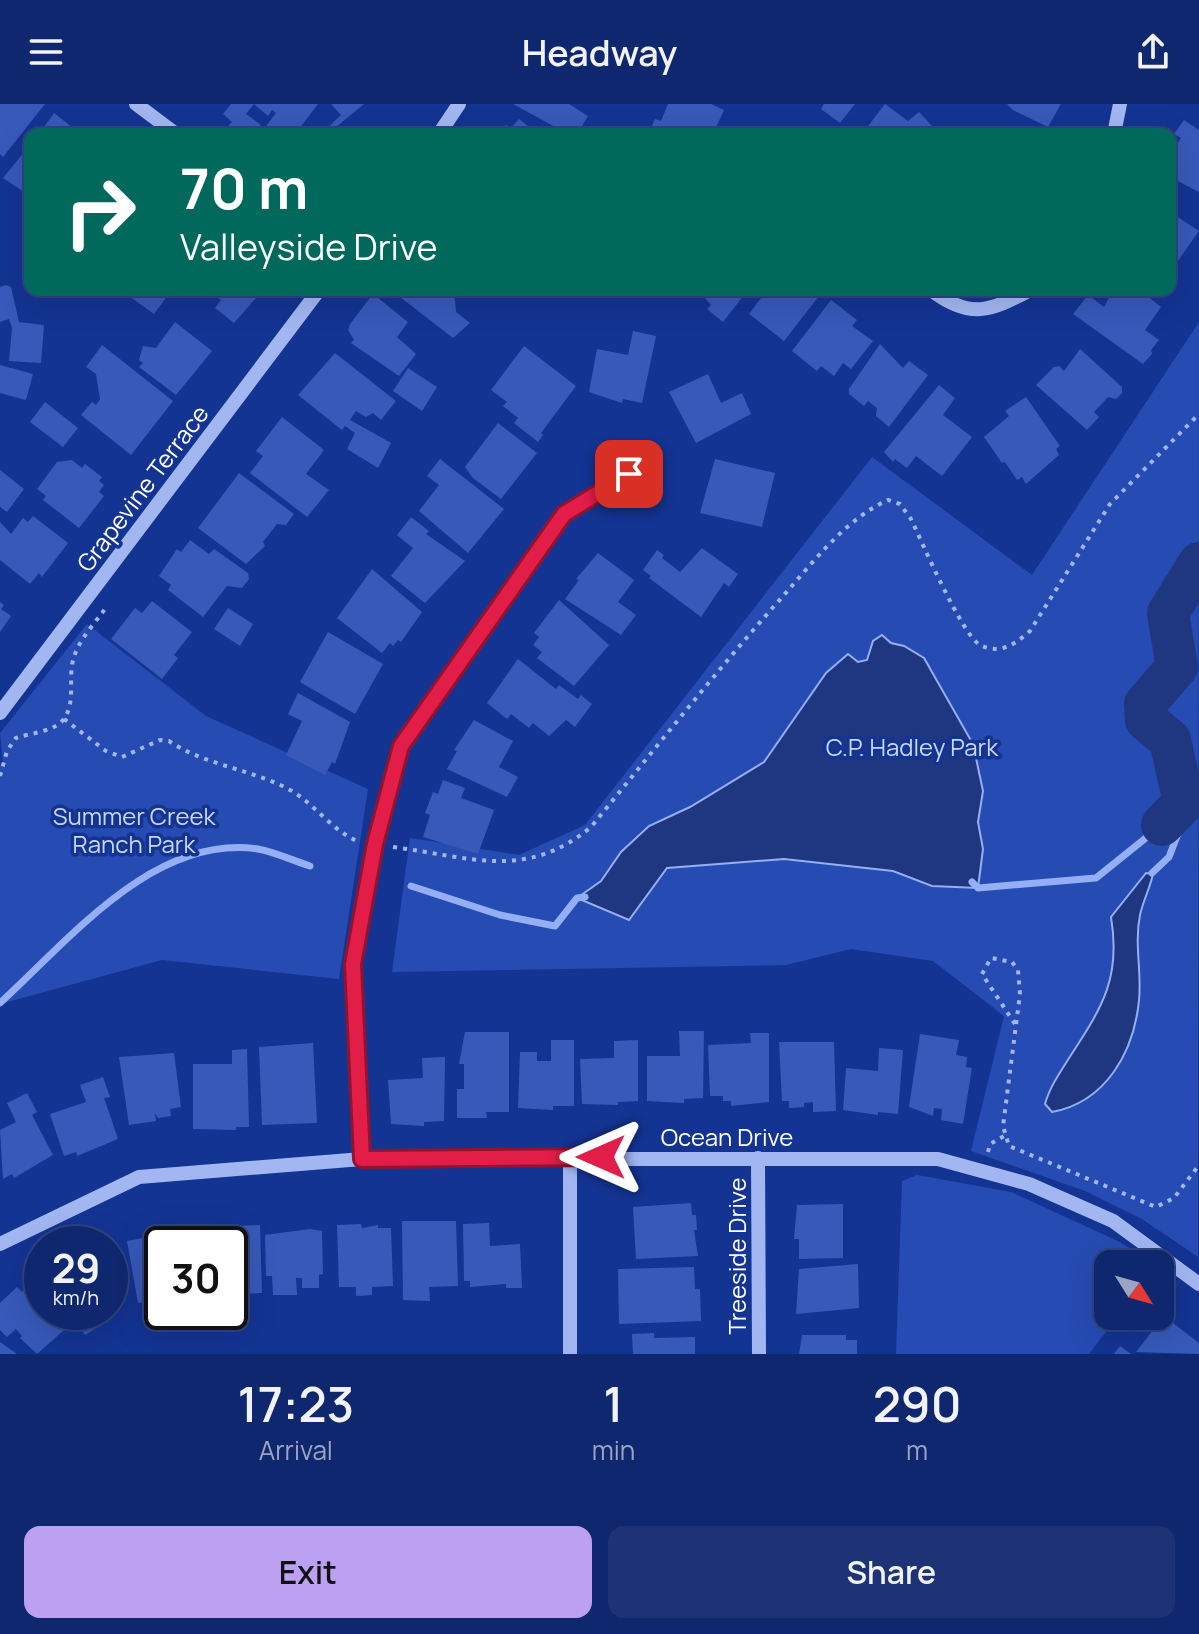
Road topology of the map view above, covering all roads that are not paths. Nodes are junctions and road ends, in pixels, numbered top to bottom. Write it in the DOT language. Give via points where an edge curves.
graph roads {
  1 [pos="136,104"];
  2 [pos="459,104"];
  3 [pos="1120,104"];
  4 [pos="168,128"];
  5 [pos="443,128"];
  6 [pos="1115,128"];
  7 [pos="314,296"];
  8 [pos="939,296"];
  9 [pos="1018,296"];
  10 [pos="629,474"];
  11 [pos="0,713"];
  12 [pos="570,1157"];
  13 [pos="758,1158"];
  14 [pos="362,1159"];
  15 [pos="0,1244"];
  16 [pos="1199,1284"];
  17 [pos="570,1354"];
  18 [pos="759,1354"];
  1 -- 4 [label="street"];
  2 -- 5 [label="street"];
  3 -- 6 [label="street"];
  7 -- 11 [label="street, Grapevine Terrace"];
  8 -- 9 [label="street" via="989,311"];
  10 -- 14 [label="street" via="564,514 401,746 375,844 353,964"];
  12 -- 13 [label="street, Ocean Drive"];
  12 -- 14 [label="street, Ocean Drive"];
  12 -- 17 [label="street"];
  13 -- 16 [label="street, Ocean Drive" via="938,1159 1029,1184 1113,1221"];
  13 -- 18 [label="street, Treeside Drive"];
  14 -- 15 [label="street, Ocean Drive" via="139,1177"];
}
